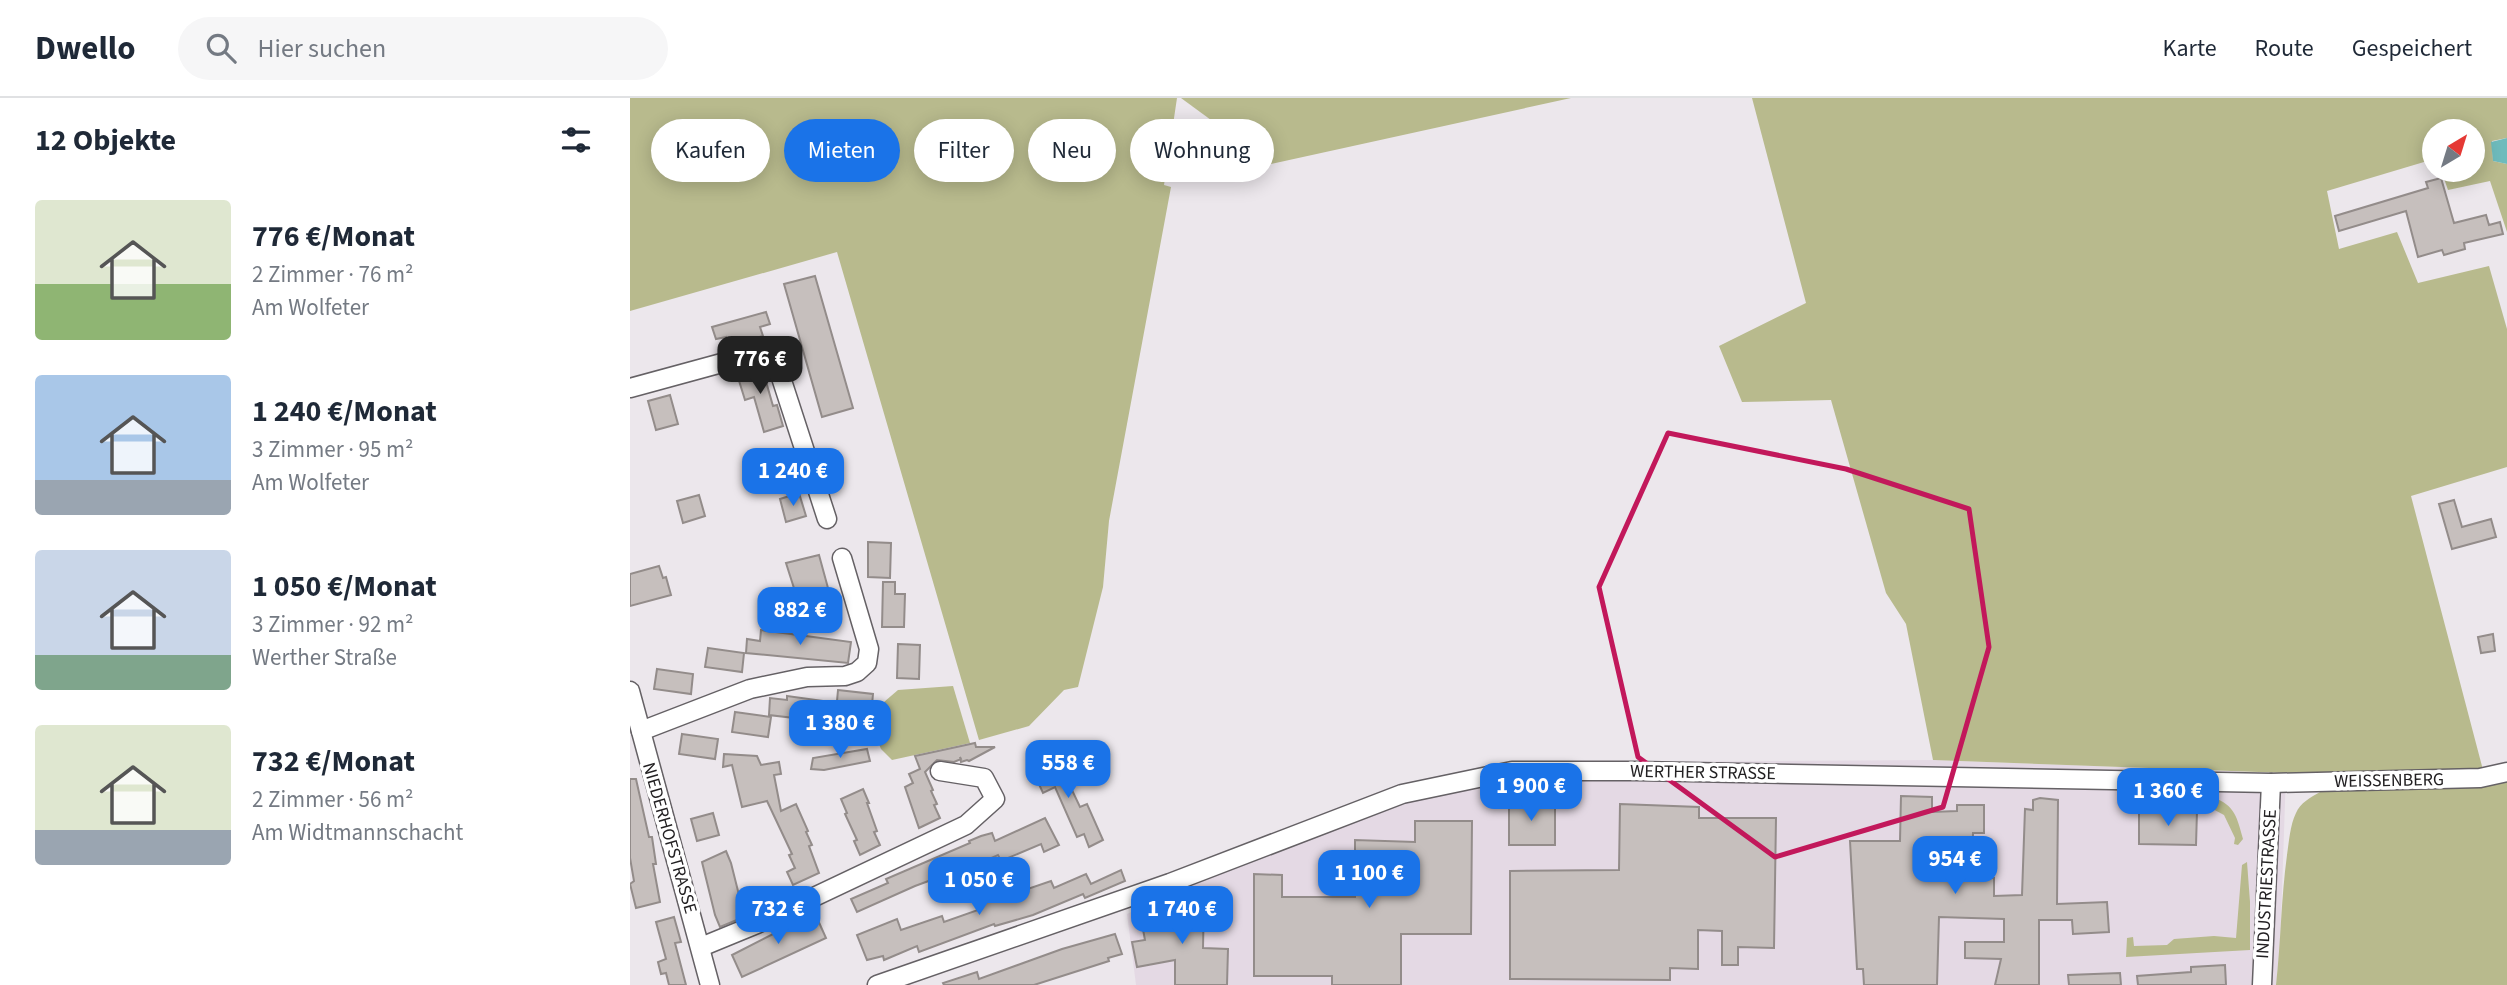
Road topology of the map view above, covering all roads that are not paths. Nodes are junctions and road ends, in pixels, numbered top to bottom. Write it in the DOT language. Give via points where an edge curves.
graph roads {
  1 [pos="630,388"];
  2 [pos="827,519"];
  3 [pos="842,558"];
  4 [pos="630,691"];
  5 [pos="641,732"];
  6 [pos="940,771"];
  7 [pos="2507,772"];
  8 [pos="2271,783"];
  9 [pos="701,947"];
  10 [pos="710,985"];
  11 [pos="877,985"];
  12 [pos="2262,985"];
  1 -- 2 [label="street" via="766,351 774,356"];
  3 -- 5 [label="street" via="869,649 867,663 857,672 750,689"];
  4 -- 5 [label="street, NIEDERHOFSTRASSE"];
  5 -- 9 [label="street, NIEDERHOFSTRASSE"];
  6 -- 9 [label="street" via="984,778 995,799 966,825"];
  7 -- 8 [label="street, WEISSENBERG" via="2480,778"];
  8 -- 11 [label="street, WERTHER STRASSE" via="1512,771 1402,794 1170,883"];
  8 -- 12 [label="street, INDUSTRIESTRASSE"];
  9 -- 10 [label="street, NIEDERHOFSTRASSE"];
}
